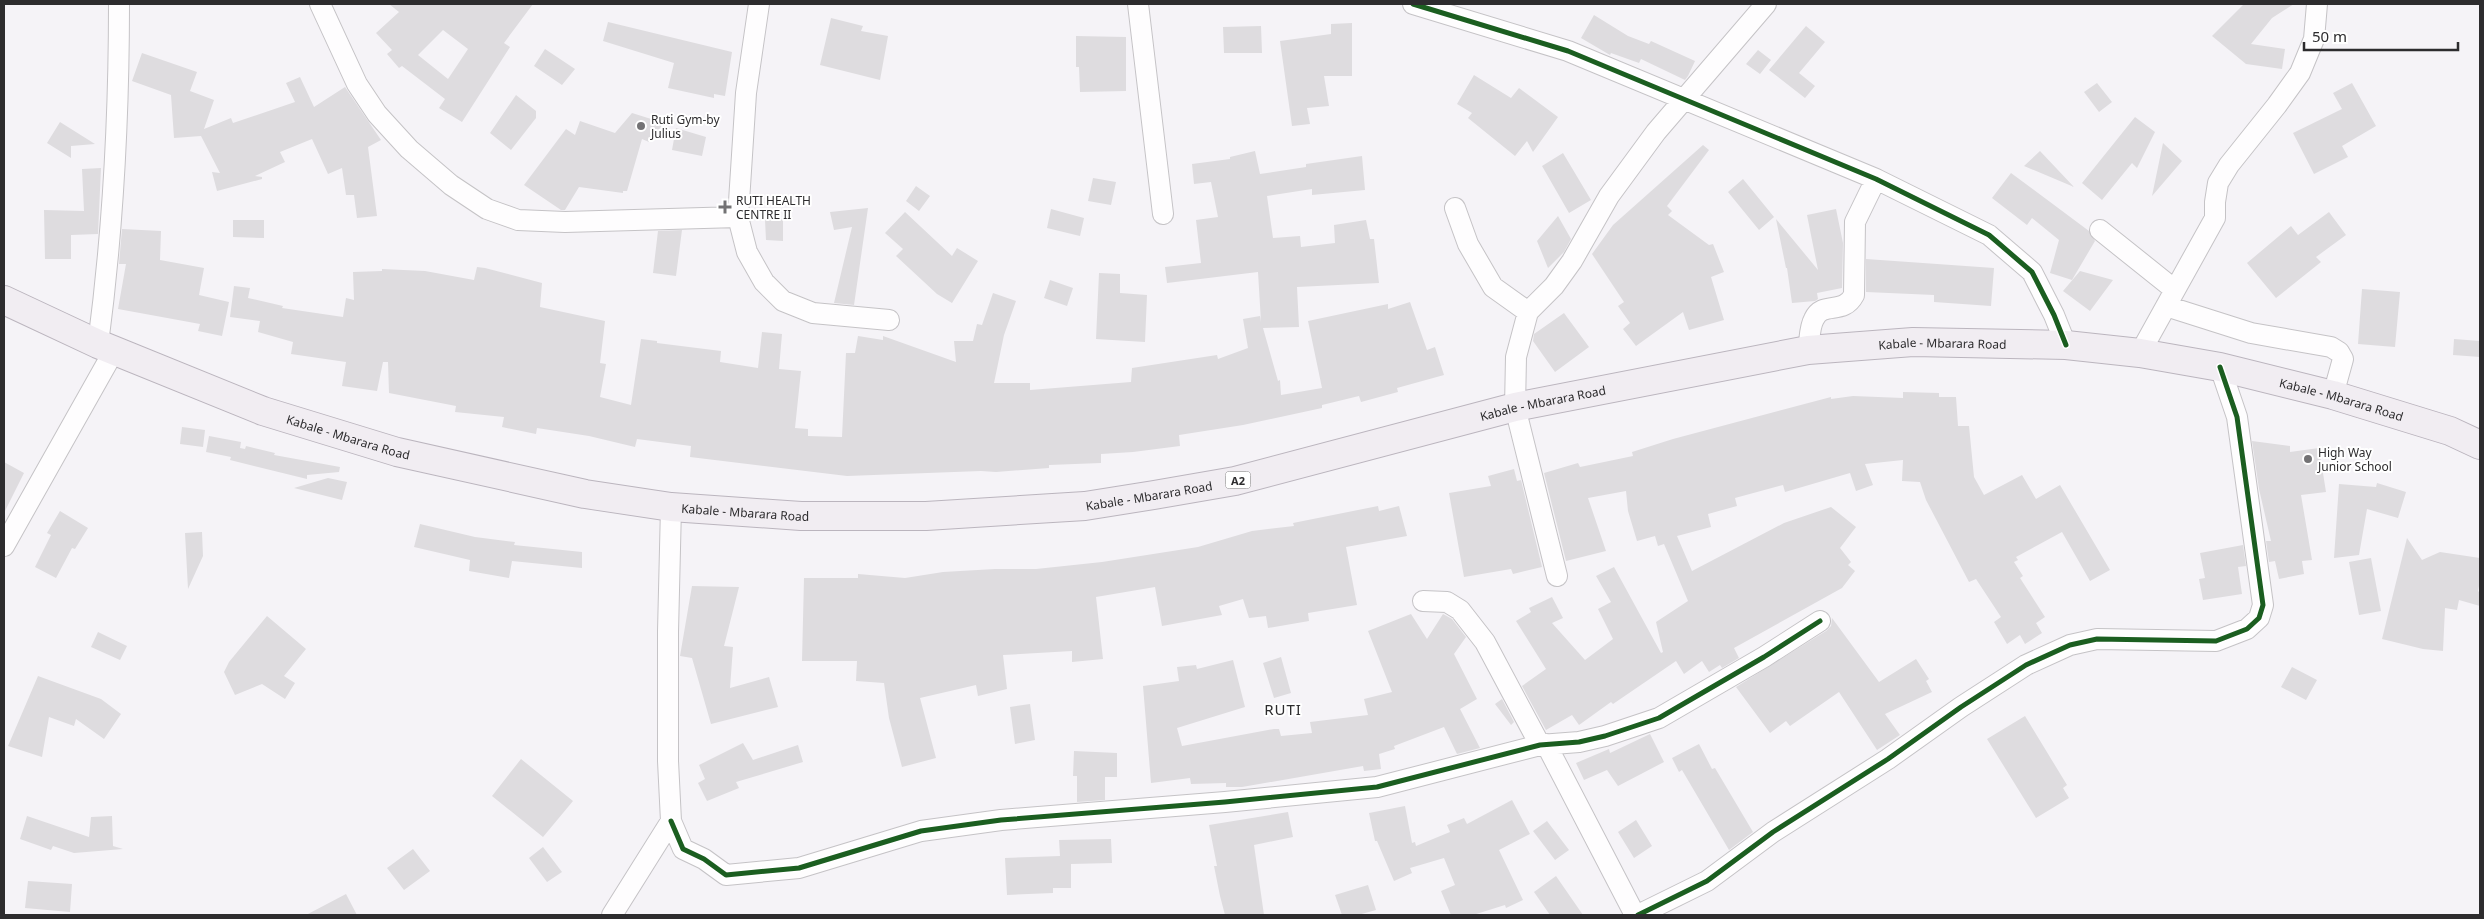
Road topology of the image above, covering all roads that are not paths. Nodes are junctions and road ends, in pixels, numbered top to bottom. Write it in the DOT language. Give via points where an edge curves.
graph roads {
  1 [pos="118,4"];
  2 [pos="320,4"];
  3 [pos="758,4"];
  4 [pos="1138,4"];
  5 [pos="1412,4"];
  6 [pos="1766,4"];
  7 [pos="2317,4"];
  8 [pos="1684,101"];
  9 [pos="1876,179"];
  10 [pos="1455,208"];
  11 [pos="1162,214"];
  12 [pos="738,217"];
  13 [pos="2100,230"];
  14 [pos="2171,298"];
  15 [pos="4,300"];
  16 [pos="1528,312"];
  17 [pos="889,320"];
  18 [pos="2066,345"];
  19 [pos="106,347"];
  20 [pos="1808,350"];
  21 [pos="2140,353"];
  22 [pos="2220,367"];
  23 [pos="2333,395"];
  24 [pos="1515,407"];
  25 [pos="2480,445"];
  26 [pos="671,507"];
  27 [pos="4,546"];
  28 [pos="1557,576"];
  29 [pos="1423,601"];
  30 [pos="1820,621"];
  31 [pos="1543,744"];
  32 [pos="671,821"];
  33 [pos="612,915"];
  34 [pos="1636,915"];
  1 -- 19 [label="street"];
  2 -- 12 [label="street" via="357,84 378,114 409,149 451,185 487,208 518,220 565,222"];
  3 -- 12 [label="street" via="746,94"];
  4 -- 11 [label="street"];
  5 -- 8 [label="street" via="1568,51"];
  6 -- 8 [label="street"];
  7 -- 14 [label="street" via="2314,39 2300,73 2218,182 2215,218"];
  8 -- 9 [label="street"];
  8 -- 16 [label="street" via="1656,132 1609,196 1554,286"];
  9 -- 18 [label="street" via="1989,235 2032,272"];
  9 -- 20 [label="street" via="1855,222 1854,295 1844,307 1826,308 1817,313 1812,321"];
  10 -- 16 [label="street" via="1468,244 1492,287"];
  12 -- 17 [label="street" via="747,252 764,282 783,301 812,313"];
  13 -- 14 [label="street"];
  14 -- 21 [label="street"];
  14 -- 23 [label="street" via="2252,333 2331,347 2343,360"];
  15 -- 19 [label="main road, Kabale - Mbarara Road / A2"];
  16 -- 24 [label="street" via="1516,357"];
  18 -- 20 [label="main road, Kabale - Mbarara Road / A2" via="1912,342"];
  18 -- 21 [label="main road, Kabale - Mbarara Road / A2"];
  19 -- 26 [label="main road, Kabale - Mbarara Road / A2" via="262,411 397,452 585,494"];
  19 -- 27 [label="street"];
  20 -- 24 [label="main road, Kabale - Mbarara Road / A2"];
  21 -- 22 [label="main road, Kabale - Mbarara Road / A2"];
  22 -- 23 [label="main road, Kabale - Mbarara Road / A2"];
  22 -- 34 [label="street" via="2237,417 2263,605 2259,618 2247,629 2216,641 2097,639 2070,646 2026,665 1773,832 1708,881"];
  23 -- 25 [label="main road, Kabale - Mbarara Road / A2" via="2450,431"];
  24 -- 26 [label="main road, Kabale - Mbarara Road / A2" via="1235,481 1085,506 926,516 801,516"];
  24 -- 28 [label="street"];
  26 -- 32 [label="street" via="668,662"];
  29 -- 31 [label="street" via="1447,602 1460,610 1485,642"];
  30 -- 31 [label="street" via="1659,718 1579,742"];
  31 -- 32 [label="street" via="1377,787 1001,820 921,831 799,868 726,875 683,849"];
  31 -- 34 [label="street"];
  32 -- 33 [label="street"];
}
